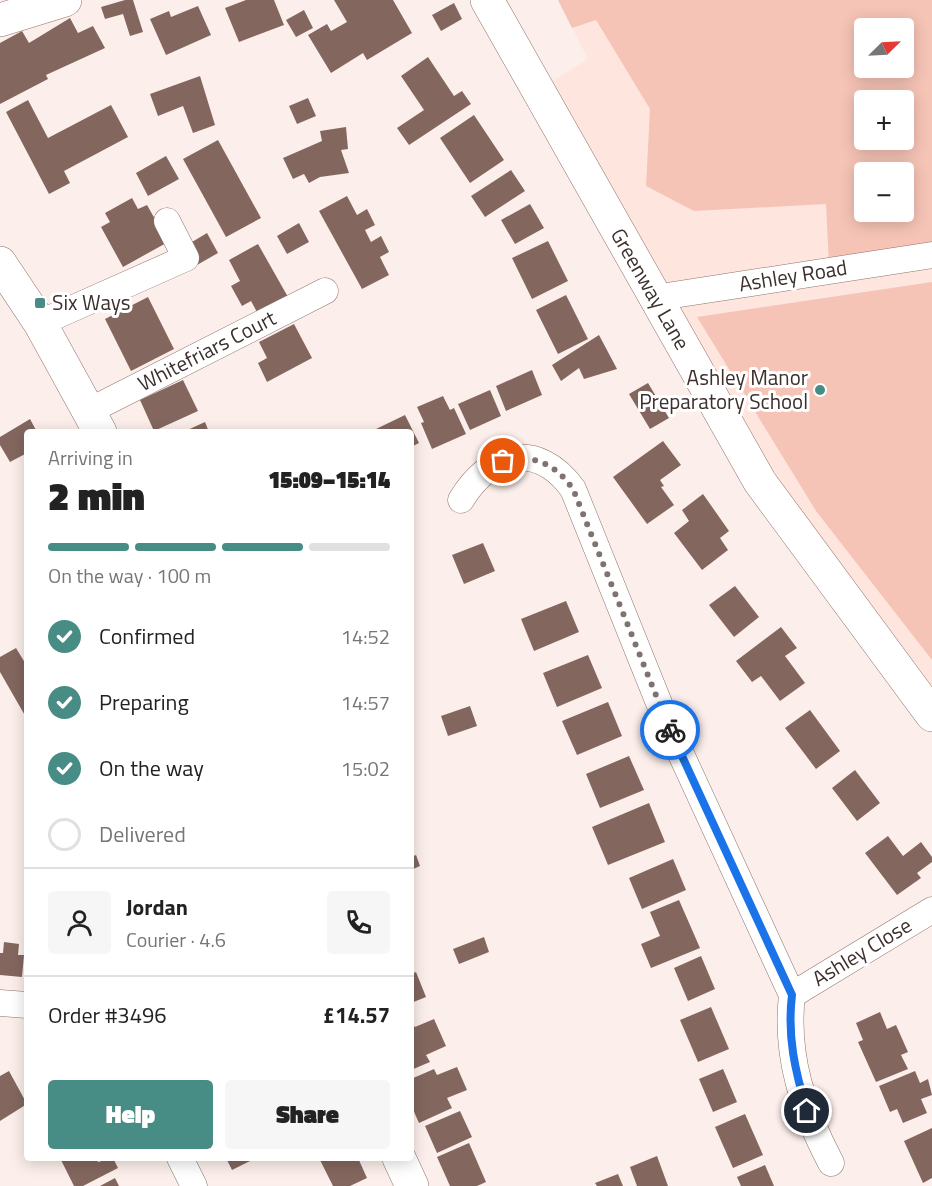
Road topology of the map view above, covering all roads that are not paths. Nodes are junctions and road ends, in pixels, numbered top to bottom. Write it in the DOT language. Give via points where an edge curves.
graph roads {
  1 [pos="65,0"];
  2 [pos="487,0"];
  3 [pos="0,20"];
  4 [pos="167,221"];
  5 [pos="932,255"];
  6 [pos="0,263"];
  7 [pos="325,291"];
  8 [pos="654,298"];
  9 [pos="40,323"];
  10 [pos="95,421"];
  11 [pos="461,500"];
  12 [pos="932,715"];
  13 [pos="932,910"];
  14 [pos="792,995"];
  15 [pos="0,1003"];
  16 [pos="24,1005"];
  17 [pos="182,1161"];
  18 [pos="400,1161"];
  19 [pos="831,1163"];
  20 [pos="194,1186"];
  21 [pos="412,1186"];
  1 -- 3 [label="street"];
  2 -- 8 [label="street, Greenway Lane"];
  4 -- 9 [label="street" via="186,258"];
  5 -- 8 [label="street, Ashley Road"];
  6 -- 9 [label="street"];
  7 -- 10 [label="street, Whitefriars Court"];
  8 -- 12 [label="street, Greenway Lane" via="760,482"];
  9 -- 10 [label="street"];
  11 -- 14 [label="street, Ashley Close" via="481,473 492,465 516,458 541,460 573,489 669,728"];
  13 -- 14 [label="street, Ashley Close"];
  14 -- 19 [label="street, Ashley Close" via="789,1024 794,1066 807,1111"];
  15 -- 16 [label="street"];
  17 -- 20 [label="street"];
  18 -- 21 [label="street"];
}
